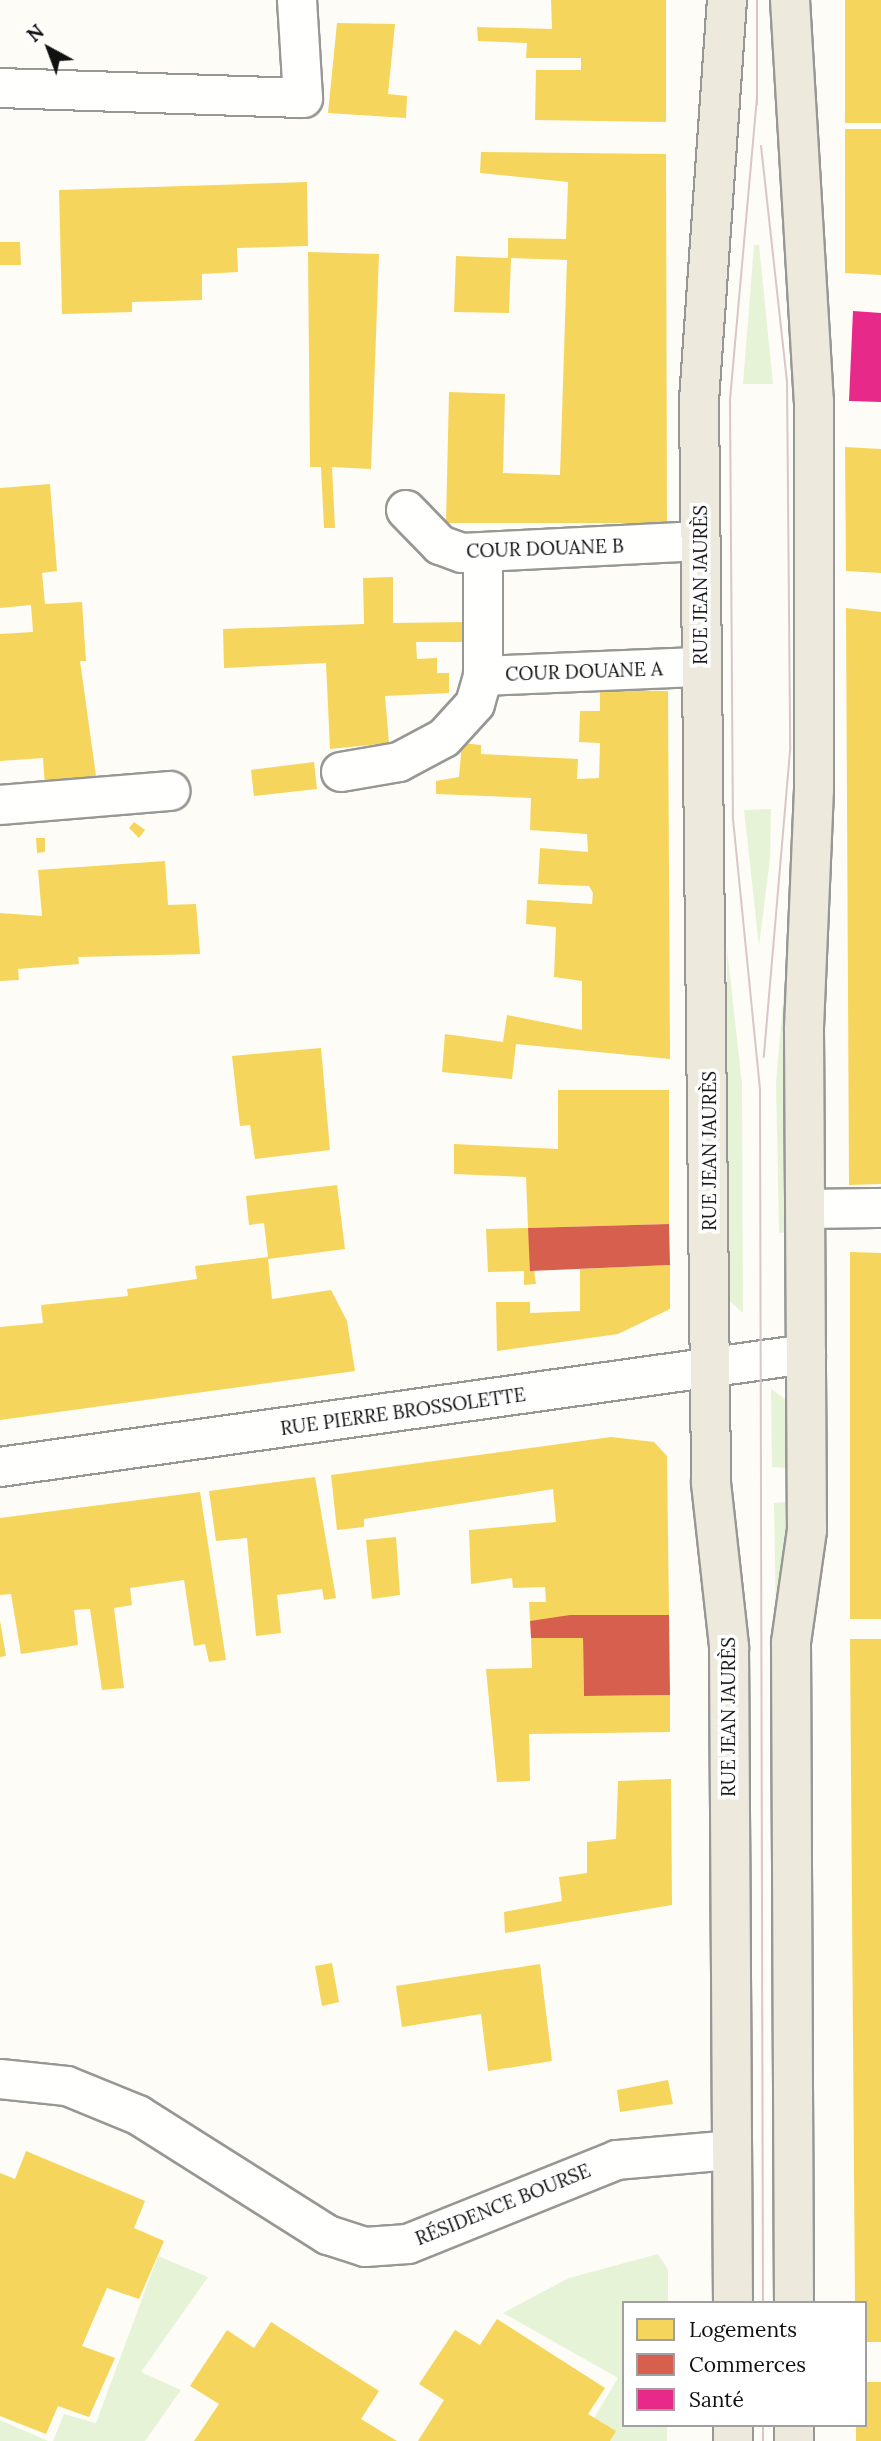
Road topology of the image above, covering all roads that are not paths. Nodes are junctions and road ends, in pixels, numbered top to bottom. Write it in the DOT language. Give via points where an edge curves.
graph roads {
  1 [pos="297,0"];
  2 [pos="727,0"];
  3 [pos="790,0"];
  4 [pos="0,88"];
  5 [pos="406,510"];
  6 [pos="701,541"];
  7 [pos="483,554"];
  8 [pos="702,667"];
  9 [pos="483,676"];
  10 [pos="341,772"];
  11 [pos="170,791"];
  12 [pos="0,805"];
  13 [pos="881,1208"];
  14 [pos="806,1209"];
  15 [pos="806,1354"];
  16 [pos="709,1369"];
  17 [pos="0,1467"];
  18 [pos="0,2079"];
  19 [pos="732,2150"];
  20 [pos="733,2301"];
  21 [pos="794,2301"];
  1 -- 4 [label="street" via="303,98"];
  2 -- 6 [label="main road, RUE JEAN JAURÈS" via="699,401"];
  3 -- 14 [label="main road" via="814,401"];
  5 -- 7 [label="street, COUR DOUANE B" via="440,545"];
  6 -- 7 [label="street, COUR DOUANE B"];
  6 -- 8 [label="main road, RUE JEAN JAURÈS"];
  7 -- 9 [label="street"];
  8 -- 9 [label="street, COUR DOUANE A"];
  8 -- 16 [label="main road, RUE JEAN JAURÈS" via="710,1009"];
  9 -- 10 [label="street, COUR DOUANE A" via="475,704 444,738 399,762"];
  11 -- 12 [label="street"];
  13 -- 14 [label="street"];
  14 -- 15 [label="main road"];
  15 -- 16 [label="street, RUE PIERRE BROSSOLETTE"];
  15 -- 21 [label="main road" via="807,1530 791,1643"];
  16 -- 17 [label="street, RUE PIERRE BROSSOLETTE"];
  16 -- 19 [label="main road, RUE JEAN JAURÈS" via="711,1508 729,1626"];
  18 -- 19 [label="street, RÉSIDENCE BOURSE" via="41,2080 89,2094 183,2140 328,2235 388,2247 607,2163"];
  19 -- 20 [label="main road, RUE JEAN JAURÈS"];
}
